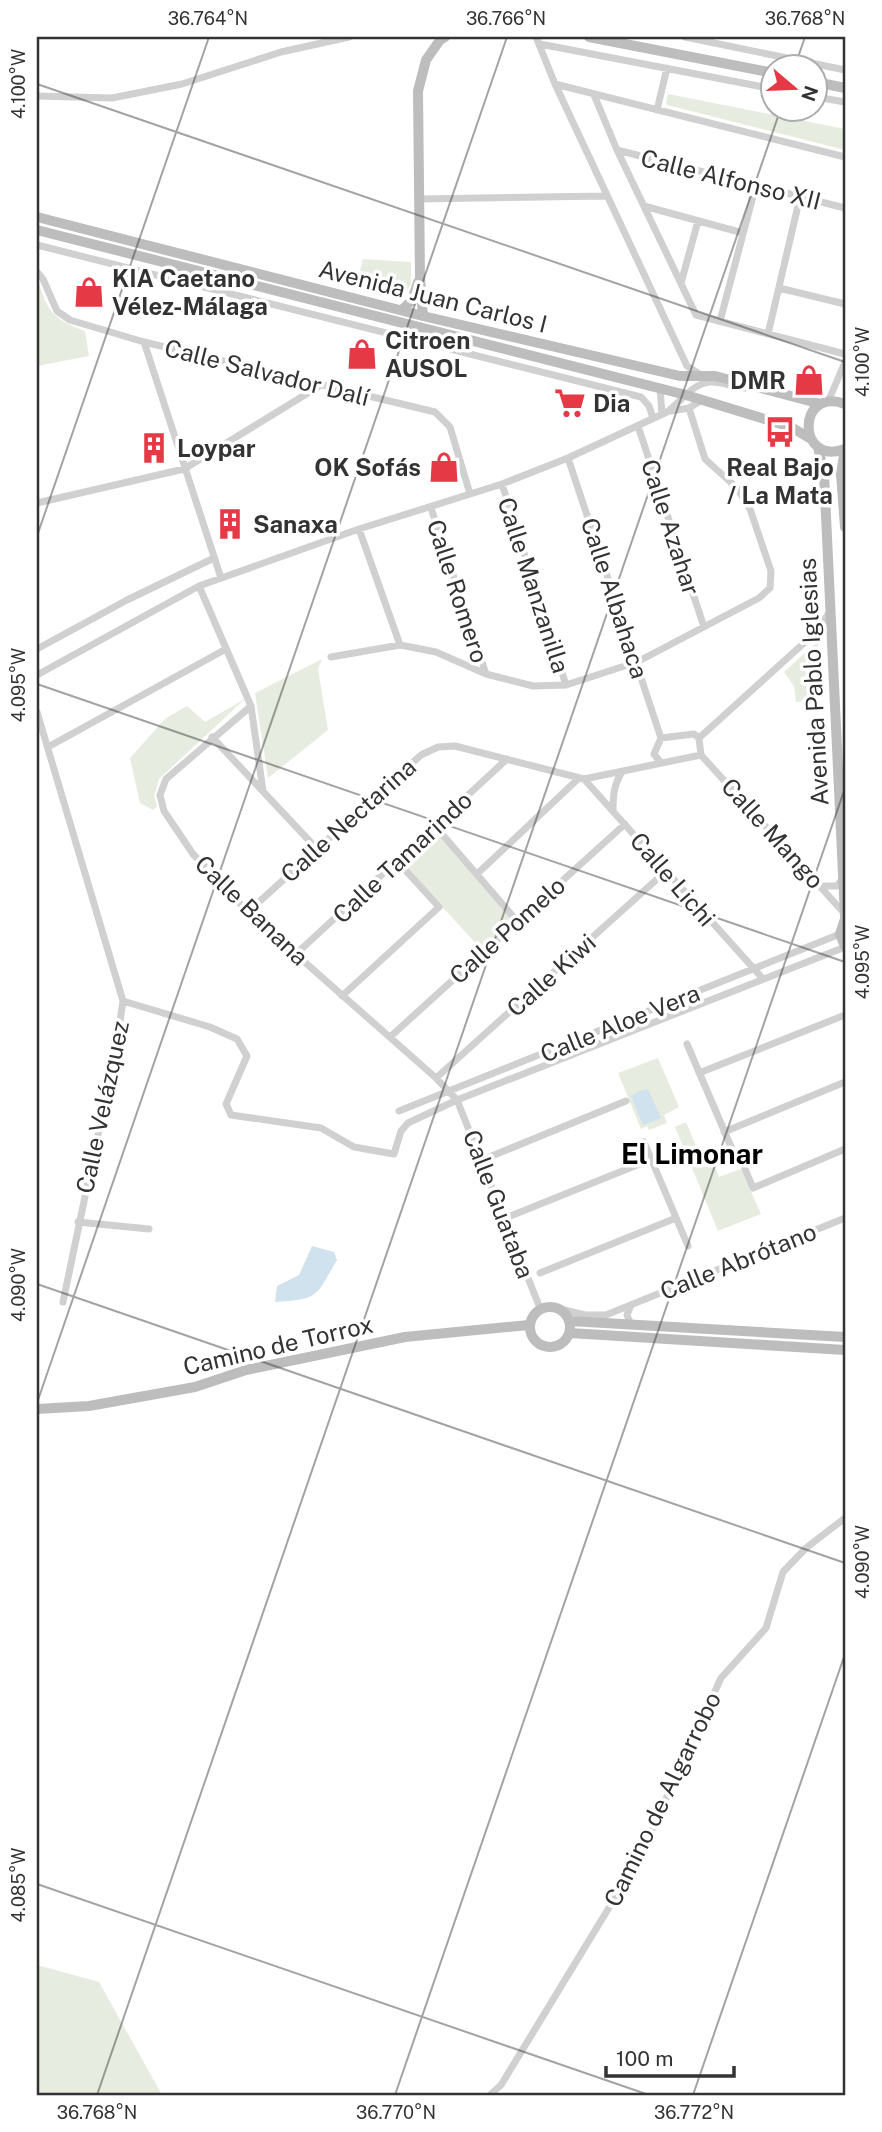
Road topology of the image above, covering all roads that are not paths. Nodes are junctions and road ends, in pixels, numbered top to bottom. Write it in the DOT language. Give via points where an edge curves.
graph roads {
  1 [pos="349,37"];
  2 [pos="445,37"];
  3 [pos="589,37"];
  4 [pos="685,37"];
  5 [pos="538,41"];
  6 [pos="667,68"];
  7 [pos="845,69"];
  8 [pos="760,71"];
  9 [pos="555,84"];
  10 [pos="760,86"];
  11 [pos="594,95"];
  12 [pos="37,96"];
  13 [pos="657,110"];
  14 [pos="617,150"];
  15 [pos="845,157"];
  16 [pos="755,186"];
  17 [pos="606,196"];
  18 [pos="800,197"];
  19 [pos="420,199"];
  20 [pos="644,206"];
  21 [pos="845,208"];
  22 [pos="37,217"];
  23 [pos="698,221"];
  24 [pos="37,230"];
  25 [pos="743,233"];
  26 [pos="37,245"];
  27 [pos="37,272"];
  28 [pos="420,278"];
  29 [pos="681,283"];
  30 [pos="779,288"];
  31 [pos="845,304"];
  32 [pos="402,310"];
  33 [pos="423,316"];
  34 [pos="720,321"];
  35 [pos="768,334"];
  36 [pos="144,342"];
  37 [pos="845,354"];
  38 [pos="845,362"];
  39 [pos="702,375"];
  40 [pos="321,385"];
  41 [pos="754,387"];
  42 [pos="660,388"];
  43 [pos="686,395"];
  44 [pos="702,400"];
  45 [pos="825,403"];
  46 [pos="845,404"];
  47 [pos="689,408"];
  48 [pos="664,413"];
  49 [pos="653,418"];
  50 [pos="638,426"];
  51 [pos="815,443"];
  52 [pos="845,449"];
  53 [pos="568,458"];
  54 [pos="184,469"];
  55 [pos="502,484"];
  56 [pos="470,494"];
  57 [pos="37,503"];
  58 [pos="431,508"];
  59 [pos="845,527"];
  60 [pos="359,529"];
  61 [pos="214,558"];
  62 [pos="221,578"];
  63 [pos="199,586"];
  64 [pos="831,609"];
  65 [pos="704,627"];
  66 [pos="815,633"];
  67 [pos="832,638"];
  68 [pos="400,645"];
  69 [pos="37,649"];
  70 [pos="226,649"];
  71 [pos="331,657"];
  72 [pos="637,662"];
  73 [pos="486,674"];
  74 [pos="37,675"];
  75 [pos="566,685"];
  76 [pos="251,706"];
  77 [pos="37,712"];
  78 [pos="212,737"];
  79 [pos="661,738"];
  80 [pos="699,738"];
  81 [pos="48,747"];
  82 [pos="701,755"];
  83 [pos="507,759"];
  84 [pos="661,764"];
  85 [pos="622,772"];
  86 [pos="582,778"];
  87 [pos="263,791"];
  88 [pos="613,811"];
  89 [pos="625,824"];
  90 [pos="435,826"];
  91 [pos="317,849"];
  92 [pos="397,861"];
  93 [pos="666,871"];
  94 [pos="477,874"];
  95 [pos="844,878"];
  96 [pos="819,886"];
  97 [pos="248,912"];
  98 [pos="845,916"];
  99 [pos="517,921"];
  100 [pos="840,934"];
  101 [pos="845,947"];
  102 [pos="296,954"];
  103 [pos="753,970"];
  104 [pos="763,979"];
  105 [pos="342,996"];
  106 [pos="123,1001"];
  107 [pos="845,1015"];
  108 [pos="390,1037"];
  109 [pos="687,1044"];
  110 [pos="699,1073"];
  111 [pos="436,1078"];
  112 [pos="845,1082"];
  113 [pos="449,1092"];
  114 [pos="457,1100"];
  115 [pos="626,1101"];
  116 [pos="399,1111"];
  117 [pos="724,1132"];
  118 [pos="644,1142"];
  119 [pos="845,1149"];
  120 [pos="652,1159"];
  121 [pos="482,1160"];
  122 [pos="676,1218"];
  123 [pos="845,1218"];
  124 [pos="503,1219"];
  125 [pos="78,1222"];
  126 [pos="149,1229"];
  127 [pos="688,1246"];
  128 [pos="540,1273"];
  129 [pos="63,1302"];
  130 [pos="631,1305"];
  131 [pos="540,1308"];
  132 [pos="560,1309"];
  133 [pos="570,1321"];
  134 [pos="529,1325"];
  135 [pos="631,1325"];
  136 [pos="570,1333"];
  137 [pos="845,1337"];
  138 [pos="845,1349"];
  139 [pos="37,1409"];
  140 [pos="845,1518"];
  141 [pos="490,2095"];
  1 -- 12 [label="street" via="281,52 183,84 113,98"];
  2 -- 19 [label="street" via="426,60 418,91"];
  3 -- 8 [label="street"];
  4 -- 7 [label="street"];
  5 -- 6 [label="street"];
  5 -- 9 [label="street"];
  6 -- 10 [label="street"];
  6 -- 13 [label="street"];
  9 -- 11 [label="street"];
  9 -- 17 [label="street"];
  11 -- 13 [label="street"];
  11 -- 14 [label="street"];
  13 -- 15 [label="street"];
  14 -- 16 [label="street, Calle Alfonso XII"];
  14 -- 20 [label="street"];
  16 -- 18 [label="street, Calle Alfonso XII"];
  16 -- 25 [label="street"];
  17 -- 19 [label="street"];
  17 -- 39 [label="street" via="687,366"];
  18 -- 21 [label="street, Calle Alfonso XII"];
  18 -- 30 [label="street"];
  19 -- 28 [label="street"];
  20 -- 23 [label="street"];
  20 -- 29 [label="street"];
  22 -- 32 [label="street, Avenida Juan Carlos I"];
  23 -- 25 [label="street"];
  23 -- 29 [label="street"];
  24 -- 42 [label="street, Avenida Juan Carlos I"];
  25 -- 34 [label="street"];
  26 -- 49 [label="street" via="641,397"];
  27 -- 36 [label="street, Calle Salvador Dalí" via="63,316"];
  28 -- 32 [label="street" via="412,300"];
  28 -- 33 [label="street"];
  29 -- 34 [label="street" via="696,315"];
  30 -- 31 [label="street"];
  30 -- 35 [label="street"];
  32 -- 33 [label="street, Avenida Juan Carlos I"];
  33 -- 39 [label="street, Avenida Juan Carlos I" via="680,376"];
  34 -- 35 [label="street"];
  35 -- 37 [label="street"];
  36 -- 40 [label="street, Calle Salvador Dalí"];
  36 -- 54 [label="street"];
  38 -- 45 [label="street"];
  39 -- 41 [label="street, Avenida Juan Carlos I"];
  40 -- 54 [label="street"];
  40 -- 56 [label="street, Calle Salvador Dalí" via="435,412 450,427"];
  41 -- 43 [label="street" via="712,382 699,384"];
  41 -- 45 [label="street, Avenida Juan Carlos I"];
  42 -- 43 [label="street, Avenida Juan Carlos I"];
  42 -- 48 [label="street"];
  43 -- 44 [label="street, Avenida Juan Carlos I"];
  43 -- 48 [label="street"];
  44 -- 47 [label="street"];
  44 -- 51 [label="street, Avenida Juan Carlos I" via="791,426"];
  45 -- 46 [label="street, Avenida Juan Carlos I"];
  45 -- 51 [label="street" via="815,408 808,421"];
  47 -- 48 [label="street"];
  47 -- 65 [label="street" via="705,459 737,488 750,509 771,571 770,588 759,598"];
  48 -- 49 [label="street"];
  49 -- 50 [label="street"];
  50 -- 53 [label="street"];
  50 -- 65 [label="street, Calle Azahar"];
  51 -- 52 [label="street" via="831,452"];
  51 -- 64 [label="street, Avenida Pablo Iglesias" via="824,474"];
  52 -- 59 [label="street" via="841,474"];
  53 -- 55 [label="street"];
  53 -- 72 [label="street, Calle Albahaca"];
  54 -- 57 [label="street"];
  54 -- 61 [label="street"];
  55 -- 56 [label="street"];
  55 -- 75 [label="street, Calle Manzanilla"];
  56 -- 58 [label="street"];
  58 -- 60 [label="street"];
  58 -- 73 [label="street, Calle Romero"];
  60 -- 62 [label="street"];
  60 -- 68 [label="street"];
  61 -- 62 [label="street"];
  61 -- 69 [label="street"];
  62 -- 63 [label="street"];
  63 -- 70 [label="street"];
  63 -- 74 [label="street"];
  64 -- 66 [label="street"];
  64 -- 67 [label="street, Avenida Pablo Iglesias"];
  65 -- 72 [label="street"];
  66 -- 67 [label="street"];
  66 -- 80 [label="street"];
  67 -- 95 [label="street, Avenida Pablo Iglesias"];
  68 -- 71 [label="street"];
  68 -- 73 [label="street" via="436,652"];
  70 -- 76 [label="street"];
  70 -- 81 [label="street"];
  72 -- 75 [label="street"];
  72 -- 79 [label="street, Calle Albahaca"];
  73 -- 75 [label="street" via="533,686"];
  76 -- 78 [label="street, Calle Banana"];
  76 -- 87 [label="street"];
  77 -- 81 [label="street, Calle Velázquez"];
  78 -- 87 [label="street"];
  78 -- 97 [label="street, Calle Banana" via="166,779 160,795 164,811 193,853"];
  79 -- 80 [label="street" via="694,734"];
  79 -- 84 [label="street, Calle Albahaca" via="654,754"];
  80 -- 82 [label="street"];
  81 -- 106 [label="street, Calle Velázquez"];
  82 -- 84 [label="street, Calle Nectarina"];
  82 -- 96 [label="street, Calle Mango"];
  83 -- 86 [label="street, Calle Nectarina"];
  83 -- 90 [label="street, Calle Tamarindo"];
  83 -- 91 [label="street, Calle Nectarina" via="455,746 421,755"];
  84 -- 85 [label="street, Calle Nectarina"];
  85 -- 86 [label="street, Calle Nectarina"];
  85 -- 88 [label="street" via="613,793"];
  86 -- 88 [label="street, Calle Lichi"];
  86 -- 94 [label="street"];
  87 -- 91 [label="street"];
  88 -- 89 [label="street, Calle Lichi"];
  89 -- 93 [label="street, Calle Lichi"];
  89 -- 99 [label="street, Calle Pomelo"];
  90 -- 92 [label="street, Calle Tamarindo"];
  90 -- 94 [label="street"];
  91 -- 97 [label="street, Calle Nectarina"];
  92 -- 102 [label="street, Calle Tamarindo"];
  92 -- 105 [label="street" via="439,907"];
  93 -- 103 [label="street, Calle Lichi"];
  93 -- 111 [label="street, Calle Kiwi"];
  94 -- 99 [label="street"];
  95 -- 96 [label="street" via="837,886"];
  95 -- 98 [label="street, Avenida Pablo Iglesias"];
  96 -- 98 [label="street, Calle Mango"];
  97 -- 102 [label="street, Calle Banana"];
  98 -- 100 [label="street"];
  99 -- 108 [label="street, Calle Pomelo"];
  100 -- 101 [label="street"];
  100 -- 103 [label="street, Calle Aloe Vera"];
  101 -- 104 [label="street, Calle Aloe Vera"];
  102 -- 105 [label="street, Calle Banana"];
  103 -- 104 [label="street, Calle Lichi"];
  103 -- 113 [label="street, Calle Aloe Vera"];
  104 -- 114 [label="street, Calle Aloe Vera"];
  105 -- 108 [label="street, Calle Banana"];
  106 -- 114 [label="street, Calle Aloe Vera" via="237,1040 247,1056 226,1104 231,1115 321,1128 354,1147 394,1154 408,1123"];
  106 -- 125 [label="street, Calle Velázquez"];
  107 -- 110 [label="street"];
  108 -- 111 [label="street, Calle Banana"];
  109 -- 110 [label="street"];
  110 -- 117 [label="street"];
  111 -- 113 [label="street, Calle Banana"];
  112 -- 117 [label="street"];
  113 -- 114 [label="street, Calle Banana"];
  113 -- 116 [label="street, Calle Aloe Vera"];
  114 -- 121 [label="street, Calle Guataba"];
  115 -- 121 [label="street"];
  117 -- 119 [label="street" via="753,1188"];
  118 -- 120 [label="street"];
  120 -- 122 [label="street"];
  120 -- 124 [label="street"];
  121 -- 124 [label="street, Calle Guataba"];
  122 -- 127 [label="street"];
  122 -- 128 [label="street"];
  123 -- 130 [label="street, Calle Abrótano"];
  124 -- 131 [label="street, Calle Guataba"];
  125 -- 126 [label="street"];
  125 -- 129 [label="street, Calle Velázquez"];
  130 -- 132 [label="street, Calle Abrótano" via="606,1315"];
  130 -- 135 [label="street" via="626,1315"];
  131 -- 132 [label="street"];
  131 -- 134 [label="street"];
  132 -- 133 [label="street"];
  133 -- 135 [label="street"];
  133 -- 136 [label="street"];
  134 -- 136 [label="street" via="533,1339 542,1346 558,1346"];
  134 -- 139 [label="street, Camino de Torrox" via="405,1337 246,1370 195,1387 89,1406"];
  135 -- 137 [label="street"];
  136 -- 138 [label="street"];
  140 -- 141 [label="street, Camino de Algarrobo" via="783,1572 766,1628 721,1678 638,1860 508,2073"];
}
